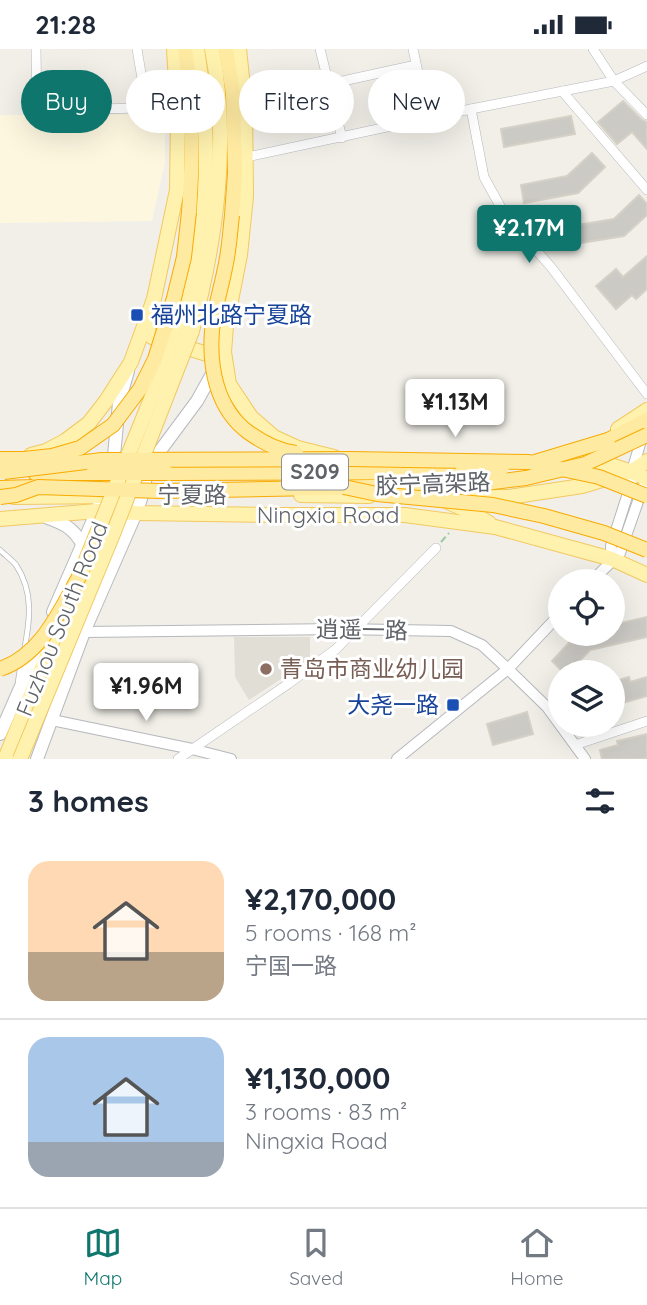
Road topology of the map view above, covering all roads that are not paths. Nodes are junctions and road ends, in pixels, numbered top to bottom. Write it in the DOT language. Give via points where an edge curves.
graph roads {
  1 [pos="36,49"];
  2 [pos="137,49"];
  3 [pos="174,49"];
  4 [pos="185,49"];
  5 [pos="197,49"];
  6 [pos="212,49"];
  7 [pos="226,49"];
  8 [pos="239,49"];
  9 [pos="320,49"];
  10 [pos="413,49"];
  11 [pos="593,49"];
  12 [pos="416,65"];
  13 [pos="647,66"];
  14 [pos="141,70"];
  15 [pos="175,70"];
  16 [pos="325,70"];
  17 [pos="417,70"];
  18 [pos="354,79"];
  19 [pos="614,81"];
  20 [pos="562,91"];
  21 [pos="126,108"];
  22 [pos="471,109"];
  23 [pos="465,110"];
  24 [pos="647,115"];
  25 [pos="368,132"];
  26 [pos="178,133"];
  27 [pos="341,133"];
  28 [pos="342,138"];
  29 [pos="247,157"];
  30 [pos="647,190"];
  31 [pos="150,310"];
  32 [pos="186,330"];
  33 [pos="224,352"];
  34 [pos="131,362"];
  35 [pos="647,394"];
  36 [pos="647,410"];
  37 [pos="647,421"];
  38 [pos="647,435"];
  39 [pos="389,454"];
  40 [pos="328,455"];
  41 [pos="520,458"];
  42 [pos="647,461"];
  43 [pos="353,462"];
  44 [pos="1,466"];
  45 [pos="148,467"];
  46 [pos="632,471"];
  47 [pos="116,473"];
  48 [pos="647,481"];
  49 [pos="38,487"];
  50 [pos="344,487"];
  51 [pos="0,488"];
  52 [pos="103,496"];
  53 [pos="142,496"];
  54 [pos="437,496"];
  55 [pos="647,496"];
  56 [pos="0,497"];
  57 [pos="97,511"];
  58 [pos="136,513"];
  59 [pos="43,516"];
  60 [pos="0,519"];
  61 [pos="495,527"];
  62 [pos="83,545"];
  63 [pos="436,548"];
  64 [pos="0,550"];
  65 [pos="647,550"];
  66 [pos="612,559"];
  67 [pos="603,569"];
  68 [pos="80,575"];
  69 [pos="647,575"];
  70 [pos="548,627"];
  71 [pos="357,629"];
  72 [pos="84,632"];
  73 [pos="0,669"];
  74 [pos="508,669"];
  75 [pos="13,701"];
  76 [pos="52,720"];
  77 [pos="647,722"];
  78 [pos="0,734"];
  79 [pos="575,745"];
  80 [pos="191,749"];
  81 [pos="5,759"];
  82 [pos="20,759"];
  83 [pos="37,759"];
  84 [pos="178,759"];
  85 [pos="232,759"];
  86 [pos="397,759"];
  87 [pos="584,759"];
  1 -- 21 [label="street" via="37,110"];
  2 -- 14 [label="street"];
  3 -- 15 [label="main road"];
  4 -- 44 [label="highway, bridge" via="192,134 190,212 184,257 155,359 113,425 80,448"];
  5 -- 32 [label="main road" via="204,109 204,200"];
  6 -- 32 [label="main road" via="219,110 218,197 210,255"];
  7 -- 43 [label="highway, bridge" via="233,94 235,173 226,265 212,330 211,364 220,398 239,425 258,440 286,452"];
  8 -- 29 [label="main road"];
  9 -- 16 [label="street"];
  10 -- 12 [label="street"];
  11 -- 19 [label="street"];
  12 -- 17 [label="street"];
  12 -- 18 [label="street"];
  13 -- 19 [label="street"];
  19 -- 20 [label="street"];
  19 -- 24 [label="street"];
  20 -- 22 [label="street"];
  20 -- 30 [label="street"];
  22 -- 23 [label="street"];
  22 -- 35 [label="street" via="484,177 505,215 551,267"];
  25 -- 28 [label="street"];
  26 -- 31 [label="main road" via="177,190"];
  27 -- 28 [label="street"];
  28 -- 29 [label="street"];
  29 -- 33 [label="main road" via="240,255"];
  31 -- 33 [label="main road" via="147,327 152,337 207,354"];
  31 -- 34 [label="main road"];
  32 -- 47 [label="main road, Fuzhou South Road, bridge"];
  32 -- 82 [label="main road, Fuzhou South Road, bridge" via="135,480"];
  33 -- 40 [label="main road" via="229,384 251,417 274,437"];
  33 -- 45 [label="main road" via="197,401"];
  34 -- 44 [label="main road" via="89,423 65,442"];
  34 -- 47 [label="main road" via="119,403"];
  36 -- 41 [label="main road" via="593,439"];
  37 -- 44 [label="highway, 胶宁高架路 / S209, bridge" via="608,440 517,467 462,472 93,474"];
  37 -- 46 [label="street"];
  38 -- 50 [label="highway, 胶宁高架路 / S209, bridge" via="585,464 526,478 470,485"];
  39 -- 40 [label="main road"];
  39 -- 41 [label="main road"];
  39 -- 43 [label="main road"];
  40 -- 43 [label="main road"];
  41 -- 43 [label="main road" via="475,464"];
  41 -- 46 [label="main road" via="577,458"];
  42 -- 46 [label="main road, 宁夏路"];
  43 -- 44 [label="highway, bridge" via="175,459"];
  43 -- 45 [label="main road"];
  43 -- 55 [label="highway, bridge" via="529,461 599,477"];
  44 -- 47 [label="main road"];
  45 -- 47 [label="main road"];
  45 -- 53 [label="main road"];
  46 -- 48 [label="main road"];
  46 -- 54 [label="main road, 宁夏路" via="582,487 509,497"];
  46 -- 66 [label="street" via="611,546"];
  47 -- 52 [label="main road"];
  47 -- 68 [label="main road, Fuzhou South Road, bridge"];
  48 -- 66 [label="street" via="620,553"];
  49 -- 50 [label="highway, 胶宁高架路 / S209, bridge" via="160,491"];
  49 -- 51 [label="highway, 胶宁高架路 / S209"];
  49 -- 56 [label="highway, bridge"];
  50 -- 65 [label="highway, bridge" via="493,505 604,533"];
  52 -- 53 [label="main road, 宁夏路"];
  52 -- 56 [label="main road, 宁夏路"];
  52 -- 57 [label="main road"];
  53 -- 54 [label="main road, 宁夏路"];
  53 -- 58 [label="main road"];
  54 -- 61 [label="main road"];
  57 -- 58 [label="main road, Ningxia Road"];
  57 -- 59 [label="main road, Ningxia Road"];
  57 -- 62 [label="main road"];
  58 -- 61 [label="main road, Ningxia Road" via="405,515"];
  58 -- 72 [label="main road"];
  59 -- 60 [label="main road, Ningxia Road"];
  59 -- 62 [label="main road" via="69,527"];
  61 -- 66 [label="main road, Ningxia Road"];
  62 -- 75 [label="main road"];
  63 -- 71 [label="street"];
  64 -- 75 [label="lane" via="15,564 28,589 30,622"];
  66 -- 67 [label="street"];
  66 -- 69 [label="main road, Ningxia Road"];
  68 -- 73 [label="highway, bridge" via="45,635 21,660"];
  68 -- 81 [label="main road, Fuzhou South Road, bridge"];
  70 -- 74 [label="street"];
  71 -- 72 [label="street, 逍遥一路"];
  71 -- 74 [label="street, 逍遥一路" via="451,631 482,645"];
  71 -- 80 [label="street" via="288,684"];
  72 -- 76 [label="main road"];
  74 -- 79 [label="street, 逍遥一路" via="547,707"];
  74 -- 86 [label="street"];
  75 -- 78 [label="main road"];
  76 -- 80 [label="street"];
  76 -- 83 [label="main road"];
  77 -- 79 [label="street"];
  79 -- 87 [label="street, 逍遥一路"];
  80 -- 84 [label="street"];
  80 -- 85 [label="street"];
}
